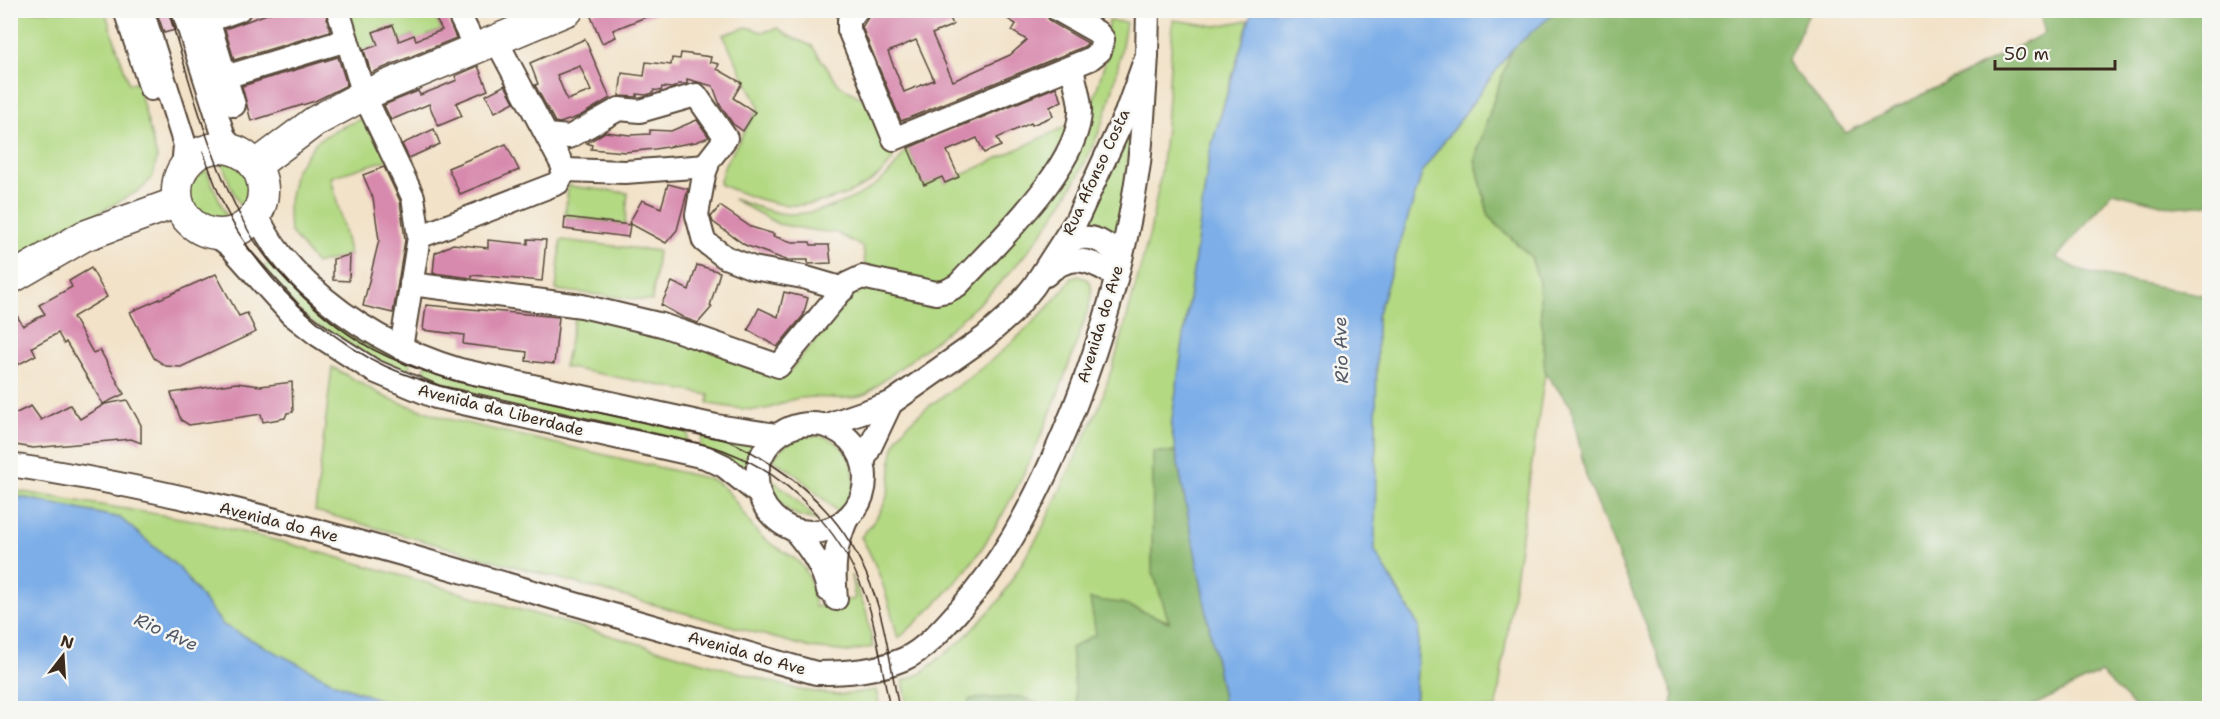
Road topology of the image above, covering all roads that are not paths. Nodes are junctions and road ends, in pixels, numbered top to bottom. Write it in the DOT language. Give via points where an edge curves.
graph roads {
  1 [pos="125,10"];
  2 [pos="142,10"];
  3 [pos="183,10"];
  4 [pos="239,10"];
  5 [pos="338,10"];
  6 [pos="457,10"];
  7 [pos="568,10"];
  8 [pos="856,10"];
  9 [pos="1058,10"];
  10 [pos="1148,10"];
  11 [pos="206,16"];
  12 [pos="347,40"];
  13 [pos="486,45"];
  14 [pos="1147,55"];
  15 [pos="1072,67"];
  16 [pos="225,77"];
  17 [pos="166,85"];
  18 [pos="364,95"];
  19 [pos="234,105"];
  20 [pos="547,135"];
  21 [pos="245,158"];
  22 [pos="707,166"];
  23 [pos="183,169"];
  24 [pos="565,170"];
  25 [pos="178,202"];
  26 [pos="257,213"];
  27 [pos="214,234"];
  28 [pos="419,237"];
  29 [pos="1062,244"];
  30 [pos="1118,266"];
  31 [pos="10,279"];
  32 [pos="411,284"];
  33 [pos="1034,286"];
  34 [pos="844,289"];
  35 [pos="400,348"];
  36 [pos="891,403"];
  37 [pos="826,425"];
  38 [pos="776,435"];
  39 [pos="863,462"];
  40 [pos="10,465"];
  41 [pos="758,493"];
  42 [pos="847,518"];
  43 [pos="794,530"];
  1 -- 17 [label="street" via="151,89"];
  2 -- 17 [label="street"];
  3 -- 21 [label="street" via="223,134"];
  4 -- 11 [label="street"];
  5 -- 12 [label="street"];
  6 -- 13 [label="street"];
  7 -- 13 [label="main road"];
  8 -- 15 [label="street" via="849,20 849,30 894,139"];
  9 -- 15 [label="street" via="1103,39 1100,51"];
  10 -- 14 [label="street, Rua Afonso Costa"];
  11 -- 16 [label="street"];
  12 -- 16 [label="street"];
  12 -- 18 [label="street"];
  13 -- 18 [label="main road"];
  13 -- 20 [label="street"];
  14 -- 29 [label="street, Rua Afonso Costa" via="1107,156"];
  14 -- 30 [label="street, Avenida do Ave" via="1138,163"];
  15 -- 34 [label="street" via="1080,108 1075,135 1060,166 1043,192 958,285 936,293 862,278"];
  16 -- 19 [label="street"];
  17 -- 23 [label="street" via="185,145"];
  18 -- 21 [label="main road"];
  18 -- 28 [label="street" via="412,197"];
  20 -- 22 [label="street" via="569,137 619,110 640,111 696,95 726,138"];
  20 -- 24 [label="street"];
  21 -- 23 [label="main road" via="223,148 207,149 191,158"];
  21 -- 26 [label="main road" via="261,177 262,202"];
  22 -- 24 [label="street" via="625,172"];
  22 -- 34 [label="street" via="697,214 704,241 725,257 753,268"];
  23 -- 25 [label="main road" via="178,179"];
  24 -- 28 [label="street" via="558,183"];
  25 -- 27 [label="main road" via="191,223"];
  25 -- 31 [label="main road" via="84,236"];
  26 -- 27 [label="main road" via="246,226"];
  26 -- 35 [label="street, Avenida da Liberdade" via="279,253 323,298 364,329"];
  27 -- 41 [label="street, Avenida da Liberdade" via="230,246 291,314 374,371 436,397 705,457 724,466"];
  28 -- 32 [label="street"];
  29 -- 30 [label="street" via="1086,237 1100,240"];
  29 -- 33 [label="street, Rua Afonso Costa"];
  30 -- 33 [label="street" via="1069,260"];
  30 -- 40 [label="street, Avenida do Ave" via="1105,320 1070,420 1035,498 1001,557 937,635 906,659 868,670 816,673 274,519 172,494"];
  32 -- 34 [label="street" via="582,306 662,325 779,366"];
  32 -- 35 [label="street"];
  33 -- 36 [label="street, Rua Afonso Costa" via="985,337"];
  35 -- 38 [label="street, Avenida da Liberdade" via="460,370 716,426"];
  36 -- 37 [label="street, Rua Afonso Costa"];
  36 -- 39 [label="street, Rua Afonso Costa"];
  37 -- 38 [label="street" via="792,426"];
  37 -- 39 [label="street" via="843,433"];
  38 -- 41 [label="street" via="760,457"];
  39 -- 42 [label="street" via="866,480 862,498"];
  41 -- 43 [label="street" via="772,516"];
  42 -- 43 [label="street" via="830,529"];
  42 -- 43 [label="street" via="836,551 833,600 814,554"];
}
